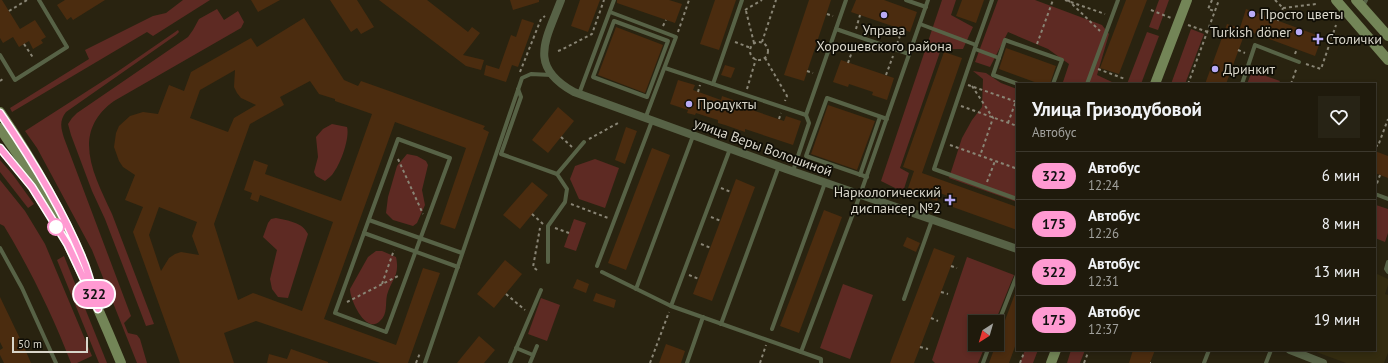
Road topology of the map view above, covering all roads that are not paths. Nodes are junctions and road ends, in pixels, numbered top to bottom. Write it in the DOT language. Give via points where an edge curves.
graph roads {
  1 [pos="39,0"];
  2 [pos="561,0"];
  3 [pos="614,0"];
  4 [pos="742,0"];
  5 [pos="846,0"];
  6 [pos="906,0"];
  7 [pos="928,0"];
  8 [pos="992,0"];
  9 [pos="1118,0"];
  10 [pos="1187,0"];
  11 [pos="1336,0"];
  12 [pos="1356,0"];
  13 [pos="1366,0"];
  14 [pos="926,7"];
  15 [pos="610,12"];
  16 [pos="1366,12"];
  17 [pos="920,24"];
  18 [pos="836,29"];
  19 [pos="1388,36"];
  20 [pos="975,47"];
  21 [pos="909,54"];
  22 [pos="0,55"];
  23 [pos="999,58"];
  24 [pos="1388,60"];
  25 [pos="1299,62"];
  26 [pos="664,68"];
  27 [pos="551,75"];
  28 [pos="585,77"];
  29 [pos="593,77"];
  30 [pos="1016,83"];
  31 [pos="1053,83"];
  32 [pos="1087,83"];
  33 [pos="1155,83"];
  34 [pos="1242,83"];
  35 [pos="713,84"];
  36 [pos="518,89"];
  37 [pos="579,94"];
  38 [pos="647,97"];
  39 [pos="653,100"];
  40 [pos="0,112"];
  41 [pos="806,115"];
  42 [pos="880,117"];
  43 [pos="887,119"];
  44 [pos="648,120"];
  45 [pos="0,128"];
  46 [pos="693,136"];
  47 [pos="584,142"];
  48 [pos="0,148"];
  49 [pos="730,149"];
  50 [pos="779,166"];
  51 [pos="792,172"];
  52 [pos="557,174"];
  53 [pos="860,175"];
  54 [pos="866,177"];
  55 [pos="824,183"];
  56 [pos="1376,194"];
  57 [pos="860,195"];
  58 [pos="1016,199"];
  59 [pos="1388,199"];
  60 [pos="369,220"];
  61 [pos="933,220"];
  62 [pos="364,233"];
  63 [pos="421,238"];
  64 [pos="68,245"];
  65 [pos="0,248"];
  66 [pos="1016,249"];
  67 [pos="416,252"];
  68 [pos="462,253"];
  69 [pos="548,262"];
  70 [pos="1388,262"];
  71 [pos="597,266"];
  72 [pos="458,267"];
  73 [pos="602,272"];
  74 [pos="1388,272"];
  75 [pos="1016,278"];
  76 [pos="636,289"];
  77 [pos="541,290"];
  78 [pos="904,299"];
  79 [pos="671,306"];
  80 [pos="98,309"];
  81 [pos="1001,315"];
  82 [pos="703,318"];
  83 [pos="721,324"];
  84 [pos="772,329"];
  85 [pos="537,346"];
  86 [pos="516,348"];
  87 [pos="987,351"];
  88 [pos="1056,351"];
  89 [pos="1209,351"];
  90 [pos="1271,351"];
  91 [pos="1293,351"];
  92 [pos="801,352"];
  93 [pos="533,355"];
  94 [pos="56,363"];
  95 [pos="121,363"];
  96 [pos="425,363"];
  97 [pos="510,363"];
  98 [pos="530,363"];
  99 [pos="687,363"];
  100 [pos="821,363"];
  101 [pos="982,363"];
  102 [pos="1051,363"];
  103 [pos="1204,363"];
  104 [pos="1266,363"];
  105 [pos="1323,363"];
  1 -- 22 [label="lane" via="68,47 15,80"];
  2 -- 27 [label="street" via="544,46 546,66"];
  3 -- 15 [label="lane"];
  4 -- 35 [label="lane"];
  5 -- 18 [label="lane"];
  6 -- 14 [label="lane"];
  7 -- 14 [label="lane"];
  8 -- 20 [label="lane"];
  9 -- 32 [label="lane"];
  10 -- 33 [label="street"];
  11 -- 24 [label="street"];
  12 -- 16 [label="street"];
  13 -- 16 [label="lane"];
  14 -- 17 [label="lane"];
  15 -- 26 [label="lane" via="676,37"];
  15 -- 28 [label="lane"];
  16 -- 19 [label="street"];
  17 -- 20 [label="lane"];
  17 -- 21 [label="lane"];
  18 -- 21 [label="lane"];
  18 -- 41 [label="lane"];
  20 -- 23 [label="lane"];
  20 -- 58 [label="lane" via="934,169"];
  21 -- 43 [label="lane"];
  23 -- 30 [label="lane" via="992,75"];
  23 -- 31 [label="lane" via="1005,40 1062,60"];
  25 -- 34 [label="lane" via="1255,45"];
  26 -- 35 [label="lane"];
  26 -- 39 [label="lane"];
  27 -- 36 [label="lane" via="531,74 522,78"];
  27 -- 37 [label="street, улица Веры Волошиной" via="565,87"];
  28 -- 29 [label="lane"];
  28 -- 37 [label="lane"];
  29 -- 38 [label="lane"];
  29 -- 38 [label="lane" via="614,21 668,41"];
  35 -- 41 [label="lane"];
  36 -- 52 [label="lane" via="521,97 501,154"];
  36 -- 68 [label="lane"];
  37 -- 44 [label="street, улица Веры Волошиной"];
  38 -- 39 [label="lane"];
  39 -- 44 [label="lane"];
  40 -- 80 [label="street" via="43,179 66,223 84,265"];
  41 -- 51 [label="lane" via="809,123"];
  42 -- 43 [label="lane"];
  42 -- 53 [label="lane"];
  42 -- 53 [label="lane" via="827,98 806,156"];
  43 -- 54 [label="lane"];
  44 -- 46 [label="street, улица Веры Волошиной"];
  44 -- 71 [label="lane"];
  45 -- 64 [label="street" via="36,183"];
  46 -- 49 [label="street, улица Веры Волошиной"];
  46 -- 76 [label="lane"];
  47 -- 52 [label="lane"];
  48 -- 64 [label="street" via="32,187"];
  49 -- 50 [label="street, улица Веры Волошиной"];
  49 -- 79 [label="lane"];
  50 -- 51 [label="street, улица Веры Волошиной"];
  50 -- 83 [label="lane"];
  51 -- 55 [label="street, улица Веры Волошиной"];
  52 -- 69 [label="lane" via="567,189 565,202 548,226"];
  53 -- 54 [label="lane"];
  54 -- 57 [label="lane"];
  55 -- 57 [label="street, улица Веры Волошиной"];
  55 -- 84 [label="lane"];
  56 -- 59 [label="lane"];
  57 -- 61 [label="street, улица Веры Волошиной"];
  57 -- 92 [label="lane"];
  60 -- 62 [label="lane"];
  60 -- 63 [label="lane"];
  60 -- 63 [label="lane" via="398,139 450,158"];
  61 -- 66 [label="street, улица Веры Волошиной"];
  61 -- 78 [label="lane"];
  62 -- 67 [label="lane"];
  62 -- 67 [label="lane" via="335,313 386,332"];
  63 -- 67 [label="lane"];
  63 -- 68 [label="lane"];
  64 -- 80 [label="street"];
  65 -- 94 [label="lane" via="22,288"];
  67 -- 72 [label="lane"];
  68 -- 72 [label="lane"];
  70 -- 74 [label="lane"];
  72 -- 96 [label="lane"];
  73 -- 76 [label="lane"];
  75 -- 81 [label="lane"];
  76 -- 79 [label="lane"];
  77 -- 86 [label="lane"];
  79 -- 82 [label="lane"];
  80 -- 95 [label="street"];
  82 -- 83 [label="lane"];
  82 -- 99 [label="lane"];
  83 -- 92 [label="lane"];
  85 -- 93 [label="lane"];
  86 -- 93 [label="lane"];
  86 -- 97 [label="lane"];
  87 -- 101 [label="lane"];
  88 -- 102 [label="street"];
  89 -- 103 [label="lane"];
  90 -- 104 [label="lane"];
  91 -- 105 [label="street"];
  92 -- 100 [label="lane" via="821,359"];
  93 -- 98 [label="lane"];
}
